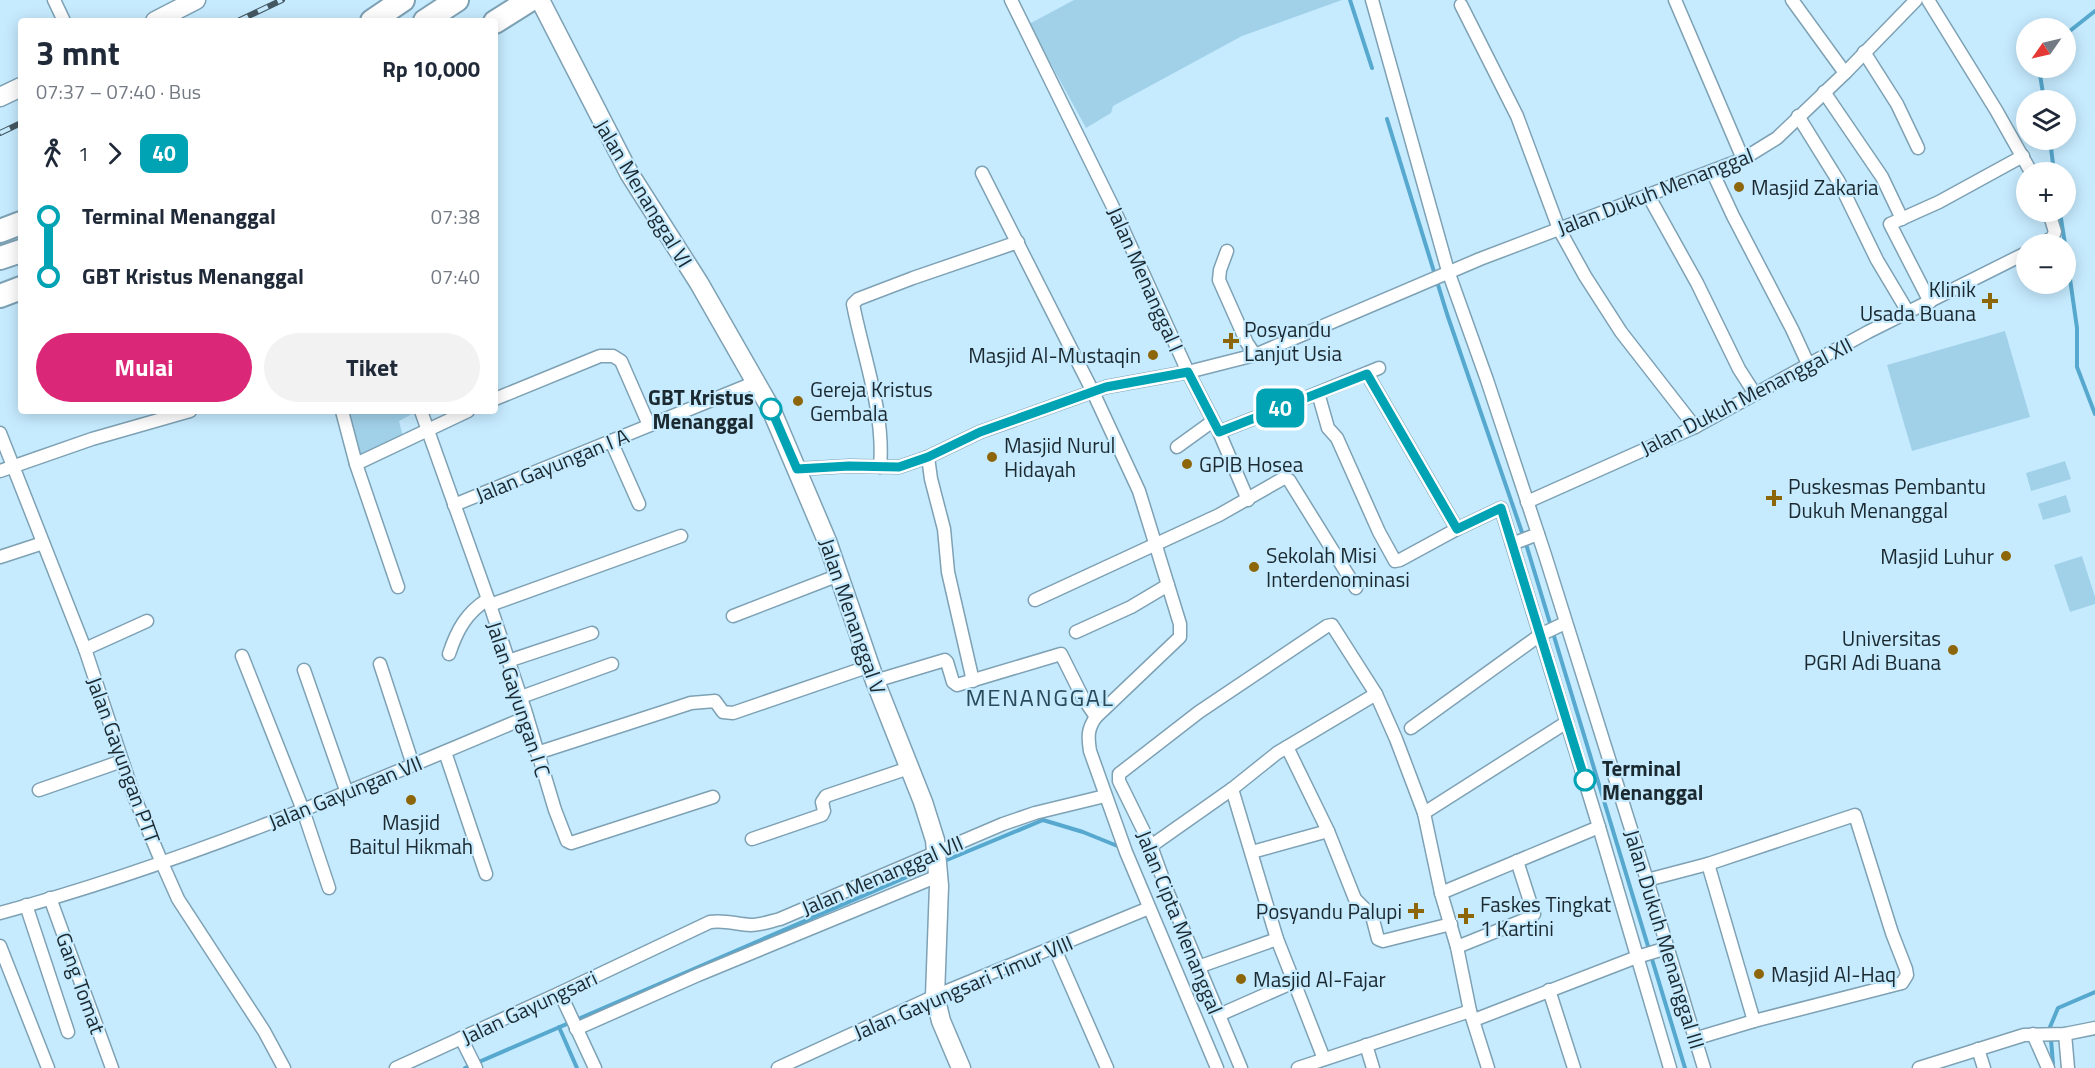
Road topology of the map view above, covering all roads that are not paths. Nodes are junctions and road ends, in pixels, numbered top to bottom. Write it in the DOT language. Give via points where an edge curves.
graph roads {
  1 [pos="54,0"];
  2 [pos="196,0"];
  3 [pos="403,0"];
  4 [pos="457,0"];
  5 [pos="530,0"];
  6 [pos="540,0"];
  7 [pos="1011,0"];
  8 [pos="1372,0"];
  9 [pos="1675,0"];
  10 [pos="1792,0"];
  11 [pos="1928,0"];
  12 [pos="1913,1"];
  13 [pos="1461,5"];
  14 [pos="63,18"];
  15 [pos="161,18"];
  16 [pos="376,18"];
  17 [pos="430,18"];
  18 [pos="498,20"];
  19 [pos="1864,52"];
  20 [pos="1845,72"];
  21 [pos="18,88"];
  22 [pos="1824,92"];
  23 [pos="0,97"];
  24 [pos="1798,116"];
  25 [pos="1918,148"];
  26 [pos="2023,156"];
  27 [pos="1743,159"];
  28 [pos="2026,162"];
  29 [pos="982,173"];
  30 [pos="1714,174"];
  31 [pos="1648,195"];
  32 [pos="1902,219"];
  33 [pos="18,224"];
  34 [pos="1559,229"];
  35 [pos="0,231"];
  36 [pos="1018,242"];
  37 [pos="1227,251"];
  38 [pos="18,252"];
  39 [pos="0,258"];
  40 [pos="2016,258"];
  41 [pos="1443,273"];
  42 [pos="18,289"];
  43 [pos="0,296"];
  44 [pos="1930,302"];
  45 [pos="1908,312"];
  46 [pos="1256,355"];
  47 [pos="1809,366"];
  48 [pos="1379,368"];
  49 [pos="1188,372"];
  50 [pos="1367,374"];
  51 [pos="756,382"];
  52 [pos="1093,392"];
  53 [pos="1318,393"];
  54 [pos="1755,394"];
  55 [pos="498,398"];
  56 [pos="180,414"];
  57 [pos="343,414"];
  58 [pos="422,414"];
  59 [pos="462,414"];
  60 [pos="649,425"];
  61 [pos="1216,427"];
  62 [pos="1695,428"];
  63 [pos="429,429"];
  64 [pos="0,433"];
  65 [pos="611,441"];
  66 [pos="1177,447"];
  67 [pos="928,457"];
  68 [pos="356,464"];
  69 [pos="880,466"];
  70 [pos="12,467"];
  71 [pos="797,469"];
  72 [pos="0,471"];
  73 [pos="1248,500"];
  74 [pos="1527,502"];
  75 [pos="639,504"];
  76 [pos="454,505"];
  77 [pos="1457,529"];
  78 [pos="1537,535"];
  79 [pos="681,536"];
  80 [pos="43,543"];
  81 [pos="1515,543"];
  82 [pos="1156,546"];
  83 [pos="0,557"];
  84 [pos="839,575"];
  85 [pos="1168,585"];
  86 [pos="398,587"];
  87 [pos="1356,588"];
  88 [pos="1035,600"];
  89 [pos="489,602"];
  90 [pos="733,616"];
  91 [pos="147,621"];
  92 [pos="1564,624"];
  93 [pos="1076,632"];
  94 [pos="592,633"];
  95 [pos="1541,635"];
  96 [pos="85,649"];
  97 [pos="449,654"];
  98 [pos="242,656"];
  99 [pos="508,662"];
  100 [pos="380,664"];
  101 [pos="612,664"];
  102 [pos="304,670"];
  103 [pos="872,674"];
  104 [pos="973,681"];
  105 [pos="1376,694"];
  106 [pos="521,697"];
  107 [pos="527,717"];
  108 [pos="1096,717"];
  109 [pos="1567,722"];
  110 [pos="1411,728"];
  111 [pos="1287,747"];
  112 [pos="445,752"];
  113 [pos="537,753"];
  114 [pos="122,761"];
  115 [pos="413,765"];
  116 [pos="909,768"];
  117 [pos="1232,789"];
  118 [pos="39,790"];
  119 [pos="347,793"];
  120 [pos="1105,796"];
  121 [pos="713,797"];
  122 [pos="303,810"];
  123 [pos="1424,813"];
  124 [pos="1599,827"];
  125 [pos="1328,831"];
  126 [pos="752,839"];
  127 [pos="1151,846"];
  128 [pos="1252,852"];
  129 [pos="1517,861"];
  130 [pos="162,863"];
  131 [pos="937,863"];
  132 [pos="1708,864"];
  133 [pos="486,874"];
  134 [pos="1647,880"];
  135 [pos="329,888"];
  136 [pos="1441,893"];
  137 [pos="50,898"];
  138 [pos="26,905"];
  139 [pos="1149,908"];
  140 [pos="0,913"];
  141 [pos="1451,924"];
  142 [pos="1277,939"];
  143 [pos="661,945"];
  144 [pos="0,946"];
  145 [pos="1054,947"];
  146 [pos="1457,947"];
  147 [pos="1663,950"];
  148 [pos="1641,956"];
  149 [pos="1198,967"];
  150 [pos="1294,982"];
  151 [pos="1549,990"];
  152 [pos="560,993"];
  153 [pos="935,996"];
  154 [pos="1218,1015"];
  155 [pos="1472,1016"];
  156 [pos="1754,1021"];
  157 [pos="575,1027"];
  158 [pos="2095,1028"];
  159 [pos="68,1032"];
  160 [pos="2034,1034"];
  161 [pos="2061,1034"];
  162 [pos="461,1038"];
  163 [pos="1694,1039"];
  164 [pos="1366,1045"];
  165 [pos="1978,1049"];
  166 [pos="1324,1059"];
  167 [pos="786,1066"];
  168 [pos="48,1068"];
  169 [pos="112,1068"];
  170 [pos="285,1068"];
  171 [pos="396,1068"];
  172 [pos="476,1068"];
  173 [pos="595,1068"];
  174 [pos="961,1068"];
  175 [pos="1107,1068"];
  176 [pos="1217,1068"];
  177 [pos="1241,1068"];
  178 [pos="1298,1068"];
  179 [pos="1373,1068"];
  180 [pos="1488,1068"];
  181 [pos="1574,1068"];
  182 [pos="1670,1068"];
  183 [pos="1704,1068"];
  184 [pos="1919,1068"];
  185 [pos="1984,1068"];
  186 [pos="2048,1068"];
  187 [pos="2068,1068"];
  1 -- 14 [label="street"];
  2 -- 15 [label="street"];
  3 -- 16 [label="highway"];
  4 -- 17 [label="highway"];
  5 -- 18 [label="highway"];
  6 -- 51 [label="street, Jalan Menanggal VI" via="629,173"];
  7 -- 49 [label="street, Jalan Menanggal I" via="1112,205"];
  8 -- 41 [label="street"];
  9 -- 27 [label="street"];
  10 -- 20 [label="street"];
  11 -- 26 [label="street"];
  12 -- 19 [label="street, Jalan Dukuh Menanggal"];
  13 -- 34 [label="street" via="1517,116"];
  19 -- 20 [label="street, Jalan Dukuh Menanggal"];
  19 -- 25 [label="street"];
  20 -- 22 [label="street, Jalan Dukuh Menanggal"];
  21 -- 23 [label="street"];
  22 -- 24 [label="street, Jalan Dukuh Menanggal"];
  22 -- 32 [label="street" via="1882,177"];
  24 -- 27 [label="street, Jalan Dukuh Menanggal" via="1777,138"];
  24 -- 45 [label="street" via="1839,182 1877,260"];
  26 -- 28 [label="street"];
  26 -- 32 [label="street"];
  27 -- 30 [label="street, Jalan Dukuh Menanggal"];
  29 -- 36 [label="street"];
  30 -- 31 [label="street, Jalan Dukuh Menanggal"];
  30 -- 47 [label="street"];
  31 -- 34 [label="street, Jalan Dukuh Menanggal"];
  31 -- 54 [label="street"];
  32 -- 44 [label="street" via="1890,224"];
  33 -- 35 [label="highway"];
  34 -- 41 [label="street, Jalan Dukuh Menanggal"];
  34 -- 62 [label="street" via="1604,307"];
  36 -- 52 [label="street"];
  36 -- 69 [label="street" via="913,278 853,304 872,385"];
  37 -- 46 [label="street" via="1219,280"];
  38 -- 39 [label="highway"];
  40 -- 44 [label="street, Jalan Dukuh Menanggal XII"];
  41 -- 46 [label="street, Jalan Dukuh Menanggal"];
  41 -- 74 [label="street"];
  42 -- 43 [label="highway"];
  44 -- 45 [label="street, Jalan Dukuh Menanggal XII"];
  45 -- 47 [label="street, Jalan Dukuh Menanggal XII"];
  46 -- 49 [label="street, Jalan Dukuh Menanggal"];
  47 -- 54 [label="street, Jalan Dukuh Menanggal XII"];
  48 -- 50 [label="street"];
  49 -- 52 [label="street, Jalan Dukuh Menanggal"];
  49 -- 61 [label="street, Jalan Menanggal I"];
  50 -- 53 [label="street"];
  50 -- 77 [label="street"];
  51 -- 60 [label="street, Jalan Gayungan I A"];
  51 -- 71 [label="street, Jalan Menanggal V"];
  52 -- 67 [label="street, Jalan Dukuh Menanggal" via="980,432"];
  52 -- 82 [label="street" via="1139,491"];
  53 -- 61 [label="street"];
  53 -- 77 [label="street" via="1328,428 1338,438 1395,561"];
  54 -- 62 [label="street, Jalan Dukuh Menanggal XII"];
  55 -- 60 [label="street" via="600,357 613,356 621,361"];
  56 -- 70 [label="street"];
  57 -- 68 [label="street"];
  58 -- 63 [label="street, Jalan Gayungan I C"];
  59 -- 63 [label="street"];
  60 -- 65 [label="street, Jalan Gayungan I A"];
  61 -- 66 [label="street"];
  61 -- 73 [label="street, Jalan Menanggal I"];
  62 -- 74 [label="street, Jalan Dukuh Menanggal XII"];
  63 -- 68 [label="street"];
  63 -- 76 [label="street, Jalan Gayungan I C"];
  64 -- 70 [label="street, Jalan Gayungan PTT"];
  65 -- 75 [label="street"];
  65 -- 76 [label="street, Jalan Gayungan I A"];
  67 -- 69 [label="street, Jalan Dukuh Menanggal" via="899,467"];
  67 -- 104 [label="street" via="944,529 948,572"];
  68 -- 86 [label="street"];
  69 -- 71 [label="street, Jalan Dukuh Menanggal"];
  70 -- 72 [label="street"];
  70 -- 80 [label="street, Jalan Gayungan PTT"];
  71 -- 84 [label="street, Jalan Menanggal V"];
  73 -- 82 [label="street"];
  73 -- 87 [label="street" via="1282,478 1289,480"];
  74 -- 78 [label="street, Jalan Dukuh Menanggal III"];
  76 -- 89 [label="street, Jalan Gayungan I C"];
  77 -- 81 [label="street" via="1501,508"];
  78 -- 81 [label="street"];
  78 -- 92 [label="street, Jalan Dukuh Menanggal III"];
  79 -- 89 [label="street"];
  80 -- 83 [label="street"];
  80 -- 96 [label="street, Jalan Gayungan PTT"];
  81 -- 95 [label="street"];
  82 -- 85 [label="street"];
  82 -- 88 [label="street"];
  84 -- 90 [label="street"];
  84 -- 103 [label="street, Jalan Menanggal V"];
  85 -- 93 [label="street"];
  85 -- 108 [label="street" via="1180,637"];
  89 -- 97 [label="street" via="475,607 466,618"];
  89 -- 99 [label="street, Jalan Gayungan I C"];
  91 -- 96 [label="street"];
  92 -- 95 [label="street"];
  92 -- 134 [label="street, Jalan Dukuh Menanggal III"];
  94 -- 99 [label="street"];
  95 -- 109 [label="street"];
  95 -- 110 [label="street"];
  96 -- 114 [label="street, Jalan Gayungan PTT"];
  98 -- 122 [label="street"];
  99 -- 106 [label="street, Jalan Gayungan I C"];
  100 -- 115 [label="street"];
  101 -- 106 [label="street"];
  102 -- 119 [label="street"];
  103 -- 104 [label="street" via="945,660 955,684"];
  103 -- 113 [label="street" via="733,713 723,712 715,701 691,703"];
  103 -- 116 [label="street, Jalan Menanggal V"];
  104 -- 108 [label="street" via="1061,654"];
  105 -- 111 [label="street"];
  105 -- 123 [label="street"];
  105 -- 127 [label="street, Jalan Cipta Menanggal" via="1334,626 1328,625 1199,712 1118,776"];
  106 -- 107 [label="street, Jalan Gayungan I C"];
  107 -- 112 [label="street, Jalan Gayungan VII"];
  107 -- 113 [label="street, Jalan Gayungan I C"];
  108 -- 120 [label="street" via="1088,735"];
  109 -- 123 [label="street"];
  109 -- 124 [label="street"];
  111 -- 117 [label="street"];
  111 -- 125 [label="street"];
  112 -- 115 [label="street, Jalan Gayungan VII"];
  112 -- 133 [label="street"];
  113 -- 121 [label="street, Jalan Gayungan I C" via="568,843"];
  114 -- 118 [label="street"];
  114 -- 130 [label="street, Jalan Gayungan PTT"];
  115 -- 119 [label="street, Jalan Gayungan VII"];
  116 -- 126 [label="street" via="826,796 822,815"];
  116 -- 131 [label="street, Jalan Menanggal V" via="930,822"];
  117 -- 127 [label="street"];
  117 -- 128 [label="street"];
  119 -- 122 [label="street, Jalan Gayungan VII"];
  120 -- 131 [label="street, Jalan Menanggal VII" via="1003,824"];
  120 -- 139 [label="street"];
  122 -- 130 [label="street, Jalan Gayungan VII"];
  122 -- 135 [label="street"];
  123 -- 136 [label="street"];
  124 -- 129 [label="street"];
  124 -- 148 [label="street"];
  125 -- 128 [label="street"];
  125 -- 141 [label="street" via="1353,894 1372,916 1380,941"];
  127 -- 149 [label="street, Jalan Cipta Menanggal"];
  128 -- 142 [label="street"];
  129 -- 136 [label="street"];
  129 -- 146 [label="street" via="1534,914"];
  130 -- 137 [label="street, Jalan Gayungan VII"];
  130 -- 170 [label="street, Jalan Gayungan PTT" via="178,898"];
  131 -- 143 [label="street, Jalan Menanggal VII" via="760,924 711,922"];
  131 -- 153 [label="street, Jalan Menanggal V"];
  131 -- 157 [label="street" via="698,975"];
  132 -- 134 [label="street"];
  132 -- 156 [label="street"];
  132 -- 156 [label="street" via="1855,815 1906,969 1902,983"];
  134 -- 147 [label="street, Jalan Dukuh Menanggal III"];
  136 -- 141 [label="street"];
  137 -- 138 [label="street, Jalan Gayungan VII"];
  137 -- 169 [label="street, Gang Tomat"];
  138 -- 140 [label="street, Jalan Gayungan VII"];
  138 -- 159 [label="street"];
  139 -- 145 [label="street, Jalan Gayungsari Timur VIII"];
  139 -- 176 [label="street"];
  141 -- 146 [label="street"];
  142 -- 149 [label="street"];
  142 -- 150 [label="street"];
  143 -- 152 [label="street, Jalan Gayungsari"];
  144 -- 168 [label="street"];
  145 -- 153 [label="street, Jalan Gayungsari Timur VIII"];
  145 -- 175 [label="street"];
  146 -- 155 [label="street"];
  147 -- 148 [label="street"];
  147 -- 163 [label="street, Jalan Dukuh Menanggal III"];
  148 -- 151 [label="street"];
  148 -- 182 [label="street"];
  149 -- 154 [label="street, Jalan Cipta Menanggal"];
  150 -- 154 [label="street"];
  150 -- 166 [label="street"];
  151 -- 155 [label="street"];
  151 -- 181 [label="street"];
  152 -- 157 [label="street"];
  152 -- 162 [label="street, Jalan Gayungsari"];
  153 -- 167 [label="street, Jalan Gayungsari Timur VIII"];
  153 -- 174 [label="street, Jalan Menanggal V"];
  154 -- 177 [label="street, Jalan Cipta Menanggal"];
  155 -- 164 [label="street"];
  155 -- 180 [label="street"];
  156 -- 163 [label="street"];
  157 -- 173 [label="street"];
  158 -- 161 [label="street"];
  160 -- 161 [label="street"];
  160 -- 165 [label="street"];
  160 -- 186 [label="street"];
  161 -- 187 [label="street"];
  162 -- 171 [label="street, Jalan Gayungsari"];
  162 -- 172 [label="street"];
  163 -- 183 [label="street, Jalan Dukuh Menanggal III"];
  164 -- 166 [label="street"];
  164 -- 179 [label="street"];
  165 -- 184 [label="street"];
  165 -- 185 [label="street"];
  166 -- 178 [label="street"];
}
